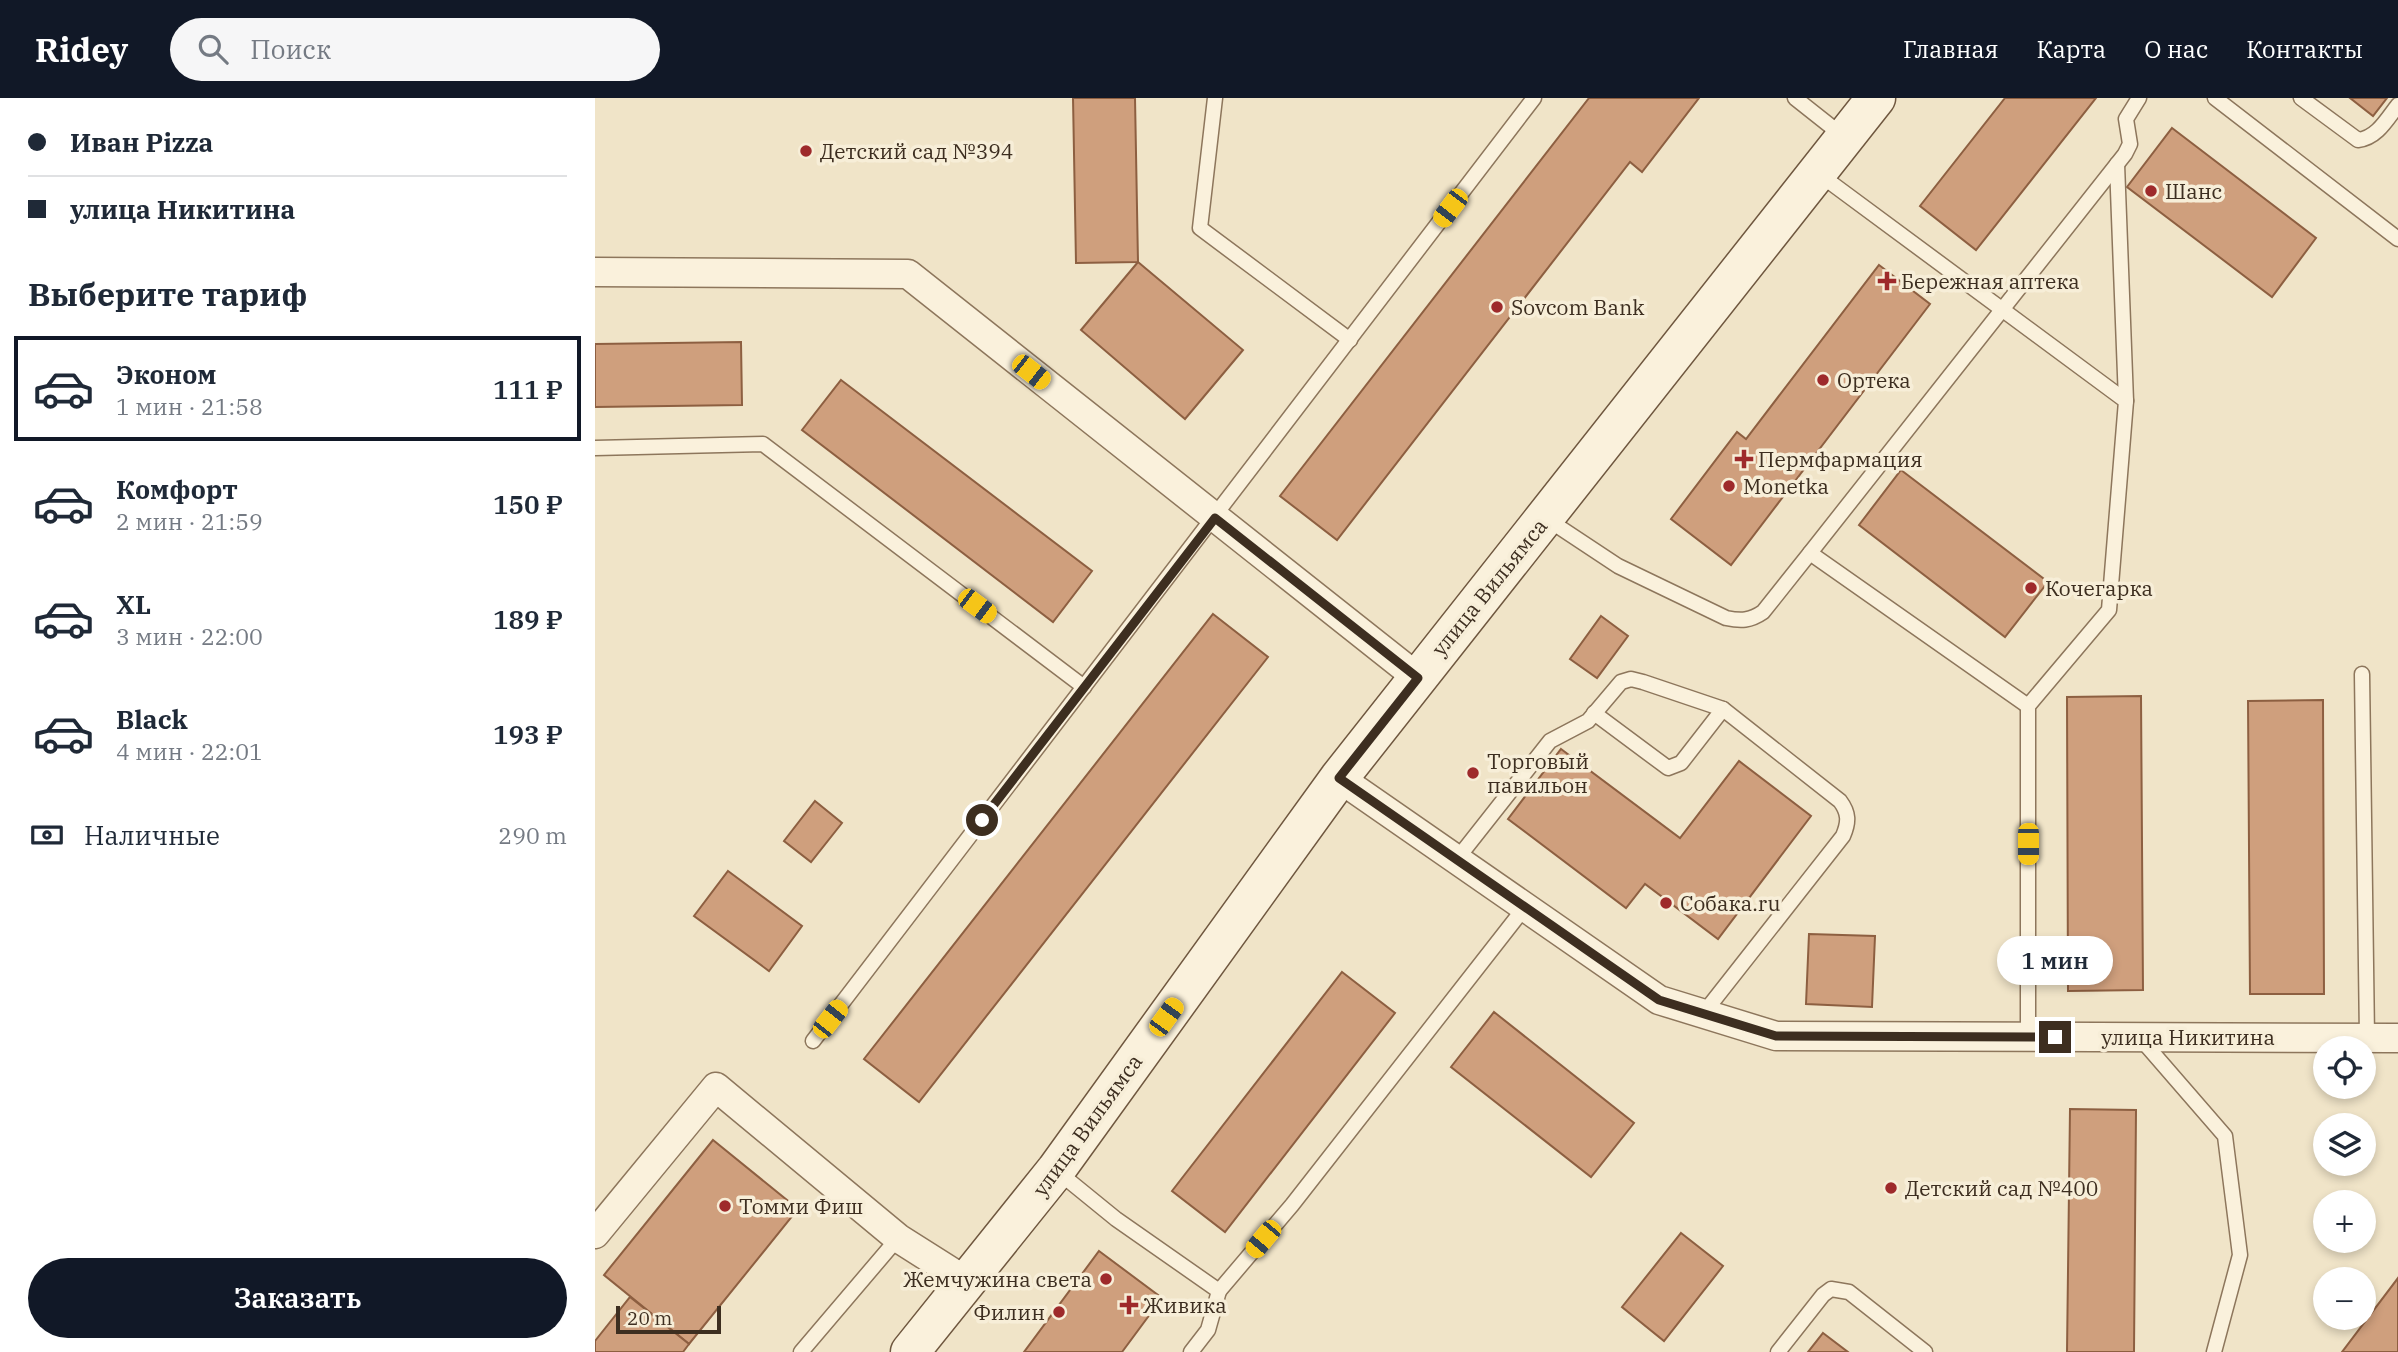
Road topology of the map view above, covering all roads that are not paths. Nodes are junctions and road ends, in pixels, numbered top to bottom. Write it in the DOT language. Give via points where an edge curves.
graph roads {
  1 [pos="1215,98"];
  2 [pos="1534,98"];
  3 [pos="1795,98"];
  4 [pos="1876,98"];
  5 [pos="2139,98"];
  6 [pos="2215,98"];
  7 [pos="2301,98"];
  8 [pos="2398,105"];
  9 [pos="1846,138"];
  10 [pos="2117,164"];
  11 [pos="1818,173"];
  12 [pos="2398,239"];
  13 [pos="595,272"];
  14 [pos="2002,310"];
  15 [pos="1350,341"];
  16 [pos="2126,401"];
  17 [pos="595,448"];
  18 [pos="1545,517"];
  19 [pos="1215,518"];
  20 [pos="1810,553"];
  21 [pos="2362,674"];
  22 [pos="1418,678"];
  23 [pos="1084,687"];
  24 [pos="2028,706"];
  25 [pos="1723,709"];
  26 [pos="1594,713"];
  27 [pos="1339,778"];
  28 [pos="1457,859"];
  29 [pos="1525,907"];
  30 [pos="1703,1014"];
  31 [pos="2367,1036"];
  32 [pos="2028,1037"];
  33 [pos="2139,1037"];
  34 [pos="2313,1038"];
  35 [pos="2376,1038"];
  36 [pos="2398,1038"];
  37 [pos="813,1041"];
  38 [pos="1056,1170"];
  39 [pos="595,1234"];
  40 [pos="898,1238"];
  41 [pos="966,1281"];
  42 [pos="1219,1291"];
  43 [pos="801,1352"];
  44 [pos="910,1352"];
  45 [pos="1191,1352"];
  46 [pos="1778,1352"];
  47 [pos="1926,1352"];
  48 [pos="2214,1352"];
  1 -- 15 [label="lane" via="1200,228"];
  2 -- 15 [label="lane"];
  3 -- 9 [label="lane"];
  4 -- 9 [label="street, улица Вильямса"];
  5 -- 10 [label="lane" via="2126,119 2130,144"];
  6 -- 12 [label="lane"];
  7 -- 8 [label="lane" via="2358,140 2376,132"];
  9 -- 11 [label="street, улица Вильямса"];
  10 -- 14 [label="lane"];
  10 -- 16 [label="lane"];
  11 -- 14 [label="lane"];
  11 -- 18 [label="street, улица Вильямса"];
  13 -- 19 [label="street" via="908,274"];
  14 -- 16 [label="lane"];
  14 -- 20 [label="lane"];
  15 -- 19 [label="lane"];
  16 -- 24 [label="lane" via="2109,610"];
  17 -- 23 [label="lane" via="763,444"];
  18 -- 20 [label="lane" via="1618,566 1741,621 1763,612"];
  18 -- 22 [label="street, улица Вильямса"];
  19 -- 22 [label="street"];
  19 -- 23 [label="lane"];
  20 -- 24 [label="lane"];
  21 -- 31 [label="lane"];
  22 -- 27 [label="street, улица Вильямса"];
  23 -- 37 [label="lane"];
  24 -- 32 [label="lane"];
  25 -- 26 [label="lane" via="1631,679 1621,682"];
  25 -- 26 [label="lane" via="1681,763 1668,768"];
  25 -- 30 [label="lane" via="1840,801 1847,811 1847,825"];
  26 -- 28 [label="lane" via="1581,727 1550,741"];
  27 -- 28 [label="street, улица Никитина"];
  27 -- 38 [label="street, улица Вильямса"];
  28 -- 29 [label="street, улица Никитина"];
  29 -- 30 [label="street, улица Никитина" via="1659,1000"];
  29 -- 42 [label="lane"];
  30 -- 32 [label="street, улица Никитина" via="1776,1036"];
  32 -- 33 [label="street, улица Никитина"];
  33 -- 34 [label="street, улица Никитина"];
  33 -- 48 [label="lane" via="2225,1136 2240,1255"];
  35 -- 36 [label="street, улица Никитина"];
  38 -- 41 [label="street, улица Вильямса"];
  38 -- 42 [label="lane" via="1116,1219"];
  39 -- 40 [label="street" via="716,1087"];
  40 -- 41 [label="street"];
  40 -- 43 [label="lane"];
  41 -- 44 [label="street, улица Вильямса"];
  42 -- 45 [label="lane" via="1208,1330"];
  46 -- 47 [label="lane" via="1823,1295 1839,1289"];
}
